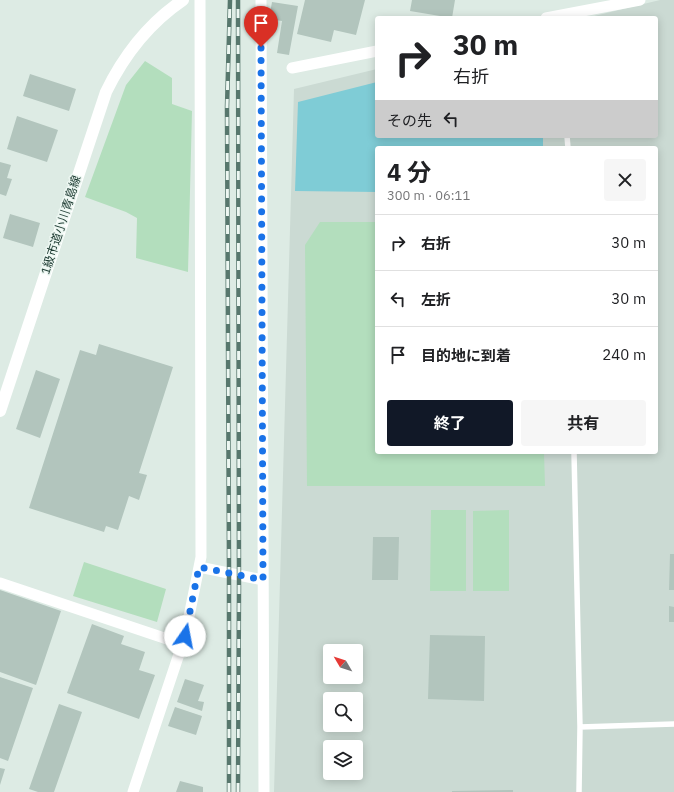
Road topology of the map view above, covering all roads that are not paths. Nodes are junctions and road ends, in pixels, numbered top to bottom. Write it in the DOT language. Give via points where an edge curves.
graph roads {
  1 [pos="183,0"];
  2 [pos="200,0"];
  3 [pos="261,0"];
  4 [pos="640,0"];
  5 [pos="565,16"];
  6 [pos="375,52"];
  7 [pos="292,68"];
  8 [pos="0,411"];
  9 [pos="574,454"];
  10 [pos="199,567"];
  11 [pos="263,580"];
  12 [pos="0,583"];
  13 [pos="182,644"];
  14 [pos="674,724"];
  15 [pos="580,727"];
  16 [pos="133,792"];
  17 [pos="264,792"];
  18 [pos="579,792"];
  1 -- 8 [label="street, 1級市道小川青島線" via="146,31 121,64 106,92"];
  2 -- 10 [label="street"];
  3 -- 11 [label="street"];
  4 -- 5 [label="street"];
  6 -- 7 [label="street"];
  9 -- 15 [label="lane"];
  10 -- 11 [label="street"];
  10 -- 13 [label="street"];
  11 -- 17 [label="street"];
  12 -- 13 [label="street"];
  13 -- 16 [label="street"];
  14 -- 15 [label="lane"];
  15 -- 18 [label="lane"];
}
